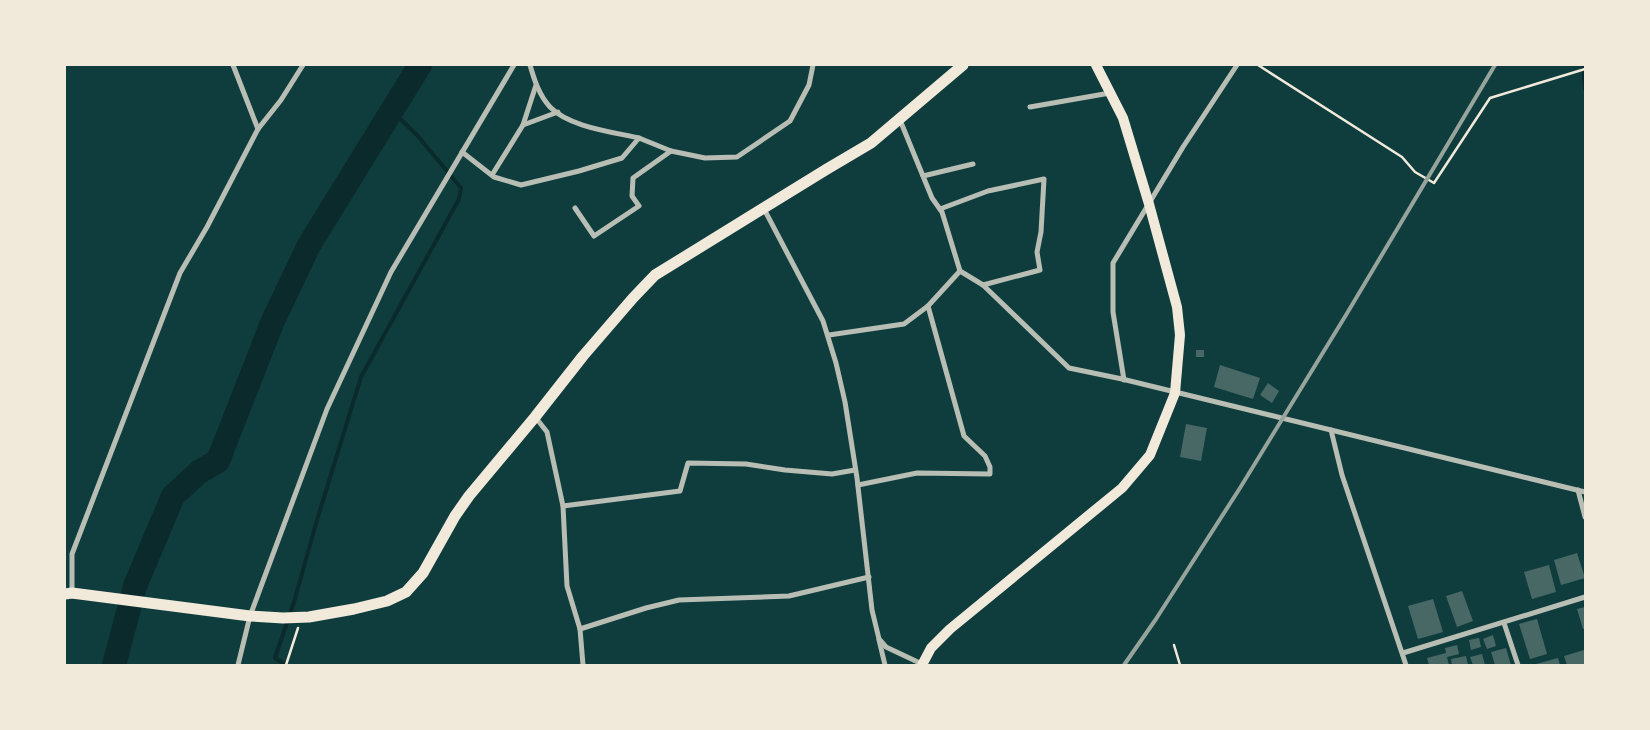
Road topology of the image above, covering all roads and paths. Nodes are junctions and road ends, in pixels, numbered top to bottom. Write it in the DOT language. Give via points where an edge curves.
graph roads {
  1 [pos="233,65"];
  2 [pos="303,65"];
  3 [pos="514,65"];
  4 [pos="530,65"];
  5 [pos="813,65"];
  6 [pos="963,65"];
  7 [pos="1096,65"];
  8 [pos="1237,65"];
  9 [pos="1258,65"];
  10 [pos="1585,69"];
  11 [pos="536,85"];
  12 [pos="1110,92"];
  13 [pos="1030,107"];
  14 [pos="558,112"];
  15 [pos="900,120"];
  16 [pos="523,125"];
  17 [pos="258,129"];
  18 [pos="639,138"];
  19 [pos="671,151"];
  20 [pos="462,152"];
  21 [pos="973,164"];
  22 [pos="492,175"];
  23 [pos="923,176"];
  24 [pos="1149,204"];
  25 [pos="575,208"];
  26 [pos="764,208"];
  27 [pos="940,209"];
  28 [pos="960,272"];
  29 [pos="982,285"];
  30 [pos="928,306"];
  31 [pos="829,335"];
  32 [pos="1124,380"];
  33 [pos="1175,393"];
  34 [pos="535,417"];
  35 [pos="1331,430"];
  36 [pos="855,470"];
  37 [pos="858,485"];
  38 [pos="1578,490"];
  39 [pos="1585,492"];
  40 [pos="562,506"];
  41 [pos="1585,517"];
  42 [pos="868,577"];
  43 [pos="68,593"];
  44 [pos="1585,597"];
  45 [pos="250,616"];
  46 [pos="302,617"];
  47 [pos="1504,623"];
  48 [pos="580,629"];
  49 [pos="878,640"];
  50 [pos="1174,645"];
  51 [pos="1403,653"];
  52 [pos="238,665"];
  53 [pos="286,665"];
  54 [pos="583,665"];
  55 [pos="885,665"];
  56 [pos="922,665"];
  57 [pos="1180,665"];
  58 [pos="1406,665"];
  59 [pos="1518,665"];
  1 -- 17 [label="street"];
  2 -- 17 [label="street"];
  3 -- 20 [label="street"];
  4 -- 11 [label="street"];
  5 -- 19 [label="street" via="809,85 790,121 737,157 705,158"];
  6 -- 15 [label="main road"];
  7 -- 12 [label="main road"];
  8 -- 24 [label="street"];
  9 -- 10 [label="path" via="1402,157 1415,172 1434,183 1490,98"];
  11 -- 14 [label="street" via="550,107"];
  11 -- 16 [label="street"];
  12 -- 13 [label="street"];
  12 -- 24 [label="main road" via="1122,118"];
  14 -- 16 [label="street"];
  14 -- 18 [label="street" via="574,123"];
  15 -- 23 [label="street"];
  15 -- 26 [label="main road" via="871,143"];
  16 -- 22 [label="street"];
  17 -- 43 [label="street" via="180,273 72,554"];
  18 -- 19 [label="street"];
  18 -- 22 [label="street" via="622,158 579,171 521,185"];
  19 -- 25 [label="street" via="633,178 632,196 639,206 594,236"];
  20 -- 22 [label="street"];
  20 -- 45 [label="street" via="391,272 327,409"];
  21 -- 23 [label="street"];
  23 -- 27 [label="street"];
  24 -- 32 [label="street" via="1113,263 1113,312"];
  24 -- 33 [label="main road" via="1177,307 1180,335"];
  26 -- 31 [label="street"];
  26 -- 34 [label="main road" via="655,275 590,348"];
  27 -- 28 [label="street"];
  27 -- 29 [label="street" via="988,192 1044,179 1037,252 1040,270"];
  28 -- 29 [label="street"];
  28 -- 30 [label="street"];
  29 -- 32 [label="street" via="1069,368"];
  30 -- 31 [label="street" via="904,324"];
  30 -- 37 [label="street" via="964,436 985,456 990,474 917,473"];
  31 -- 36 [label="street" via="845,402"];
  32 -- 33 [label="street"];
  33 -- 35 [label="street"];
  33 -- 56 [label="main road" via="1150,455 1122,488 950,629 931,648"];
  34 -- 40 [label="street" via="547,432"];
  34 -- 46 [label="main road" via="469,496 423,574 406,592 387,601 354,609"];
  35 -- 38 [label="street"];
  35 -- 51 [label="street" via="1342,475"];
  36 -- 37 [label="street"];
  36 -- 40 [label="street" via="832,474 746,464 688,463 680,491"];
  37 -- 42 [label="street"];
  38 -- 39 [label="street"];
  38 -- 41 [label="street"];
  40 -- 48 [label="street" via="567,586"];
  42 -- 48 [label="street" via="789,596 679,600"];
  42 -- 49 [label="street"];
  43 -- 45 [label="main road"];
  44 -- 47 [label="street"];
  45 -- 46 [label="main road"];
  45 -- 52 [label="street"];
  46 -- 53 [label="path"];
  47 -- 51 [label="street"];
  47 -- 59 [label="street"];
  48 -- 54 [label="street"];
  49 -- 55 [label="street"];
  49 -- 56 [label="street"];
  50 -- 57 [label="path"];
  51 -- 58 [label="street"];
}
